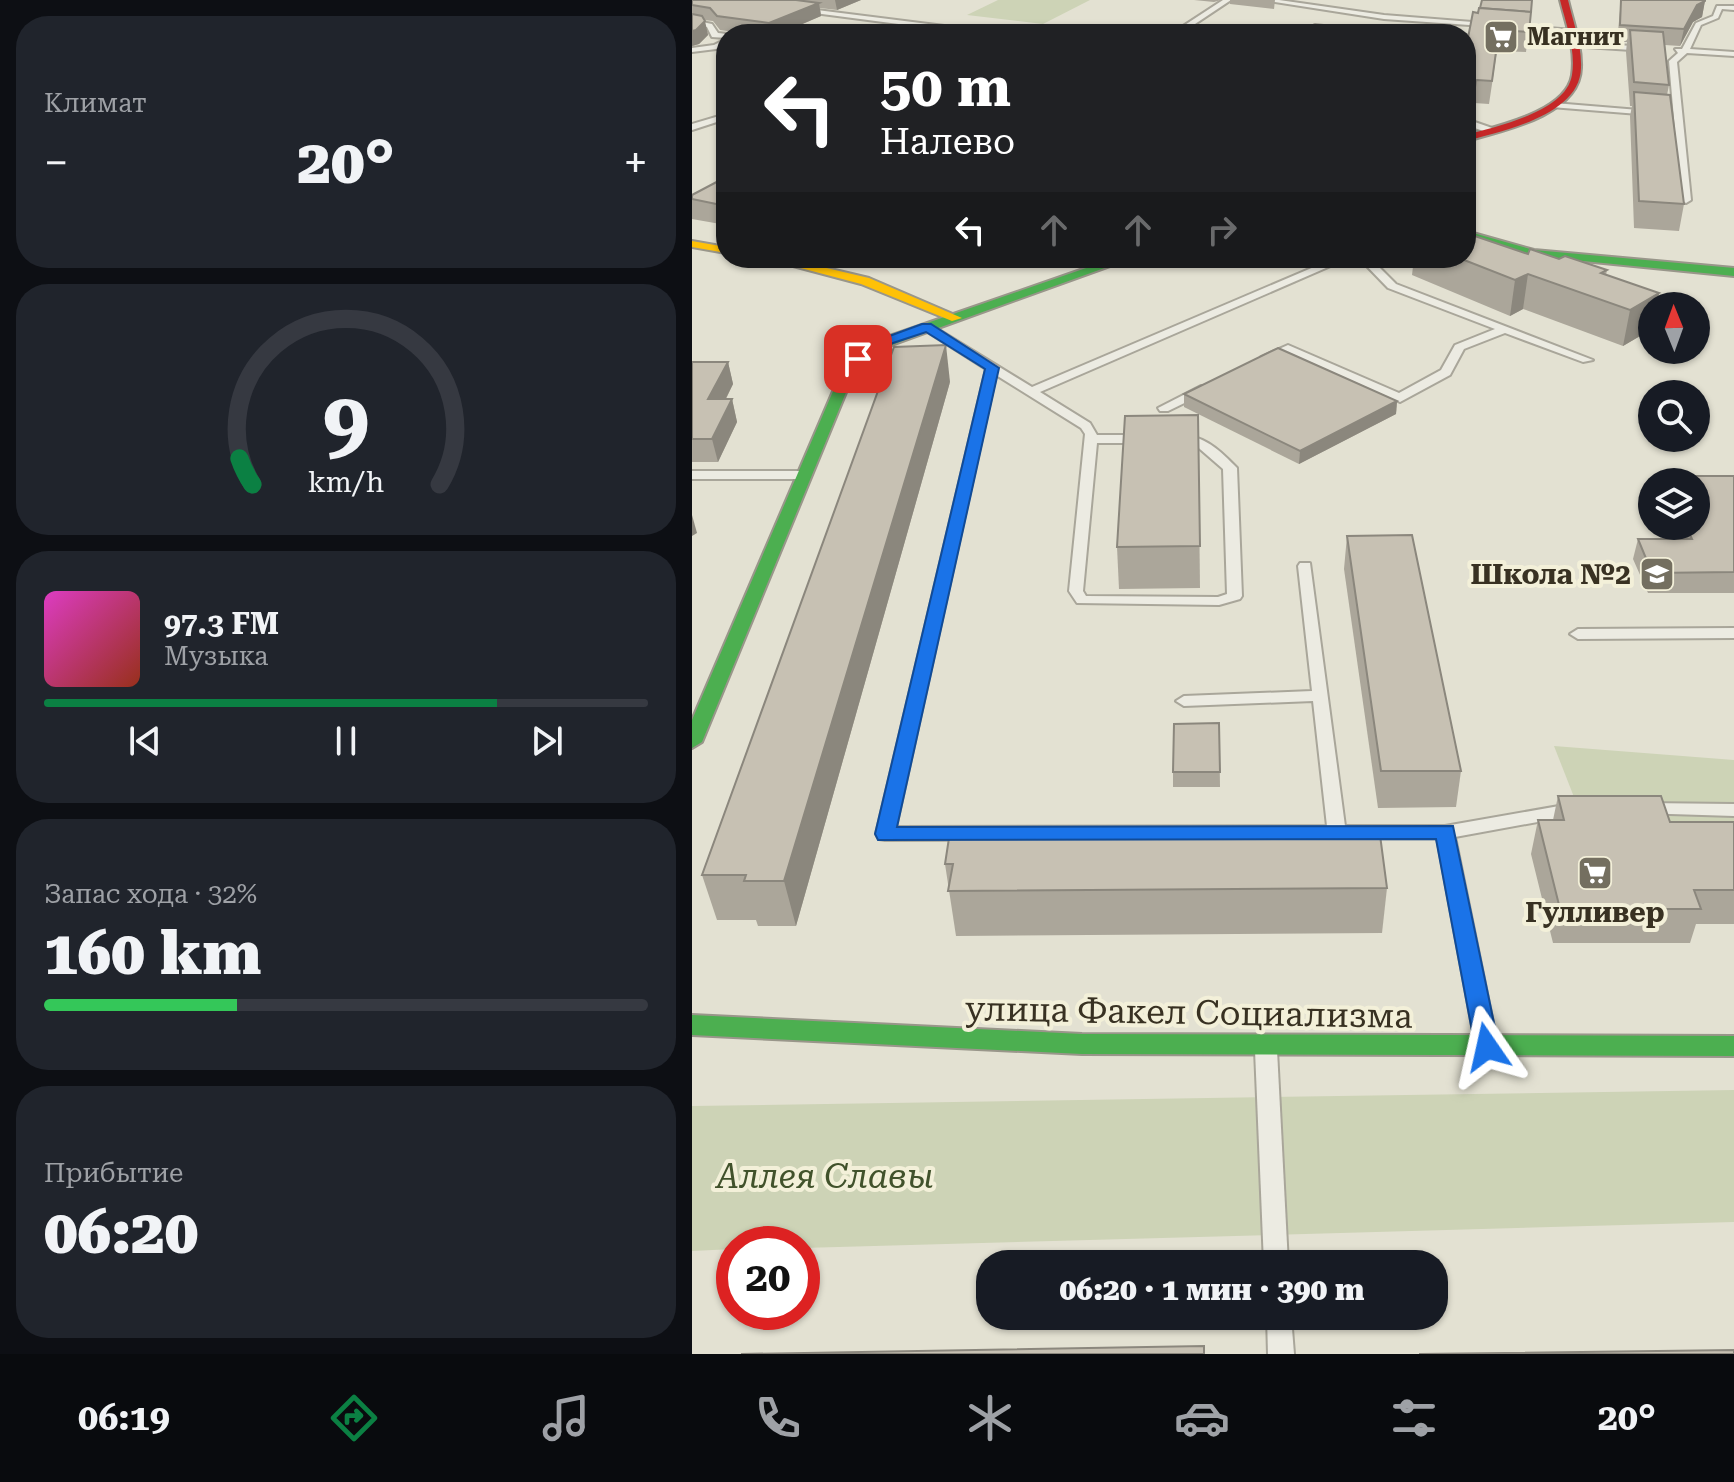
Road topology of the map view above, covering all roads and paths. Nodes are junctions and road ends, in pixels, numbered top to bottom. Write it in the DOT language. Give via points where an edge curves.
graph roads {
  1 [pos="1228,0"];
  2 [pos="1265,0"];
  3 [pos="1564,0"];
  4 [pos="1286,1"];
  5 [pos="786,8"];
  6 [pos="1734,8"];
  7 [pos="692,22"];
  8 [pos="910,24"];
  9 [pos="1191,24"];
  10 [pos="1449,24"];
  11 [pos="1476,27"];
  12 [pos="716,35"];
  13 [pos="1571,37"];
  14 [pos="716,43"];
  15 [pos="1657,49"];
  16 [pos="696,50"];
  17 [pos="1671,50"];
  18 [pos="1685,51"];
  19 [pos="1734,54"];
  20 [pos="692,60"];
  21 [pos="1554,105"];
  22 [pos="1680,115"];
  23 [pos="716,119"];
  24 [pos="1476,125"];
  25 [pos="692,127"];
  26 [pos="1489,130"];
  27 [pos="1476,135"];
  28 [pos="1686,200"];
  29 [pos="1476,237"];
  30 [pos="1492,242"];
  31 [pos="692,244"];
  32 [pos="716,248"];
  33 [pos="1507,261"];
  34 [pos="813,268"];
  35 [pos="1098,268"];
  36 [pos="1321,268"];
  37 [pos="1374,268"];
  38 [pos="1734,272"];
  39 [pos="862,279"];
  40 [pos="878,308"];
  41 [pos="956,318"];
  42 [pos="927,327"];
  43 [pos="1504,329"];
  44 [pos="866,333"];
  45 [pos="1587,360"];
  46 [pos="992,368"];
  47 [pos="1247,368"];
  48 [pos="848,371"];
  49 [pos="1219,381"];
  50 [pos="1031,392"];
  51 [pos="1164,408"];
  52 [pos="1091,439"];
  53 [pos="692,475"];
  54 [pos="803,475"];
  55 [pos="1305,566"];
  56 [pos="1734,633"];
  57 [pos="1578,634"];
  58 [pos="1320,696"];
  59 [pos="1184,701"];
  60 [pos="692,742"];
  61 [pos="1596,809"];
  62 [pos="1627,809"];
  63 [pos="1734,810"];
  64 [pos="1336,830"];
  65 [pos="1445,832"];
  66 [pos="692,1025"];
  67 [pos="1734,1046"];
  68 [pos="1487,1047"];
  69 [pos="1266,1049"];
  70 [pos="1275,1250"];
  71 [pos="1280,1330"];
  72 [pos="1281,1354"];
  1 -- 9 [label="lane"];
  2 -- 4 [label="lane"];
  3 -- 13 [label="street"];
  4 -- 10 [label="lane"];
  5 -- 8 [label="lane"];
  6 -- 18 [label="lane" via="1719,7 1716,17 1698,24"];
  7 -- 12 [label="lane" via="710,25"];
  11 -- 13 [label="lane"];
  13 -- 15 [label="lane"];
  13 -- 21 [label="street" via="1574,85"];
  14 -- 16 [label="lane"];
  16 -- 20 [label="lane"];
  17 -- 18 [label="lane"];
  18 -- 19 [label="lane"];
  18 -- 22 [label="lane" via="1673,61"];
  21 -- 22 [label="lane"];
  21 -- 26 [label="street"];
  22 -- 28 [label="lane"];
  23 -- 25 [label="lane"];
  24 -- 26 [label="lane"];
  26 -- 27 [label="street"];
  29 -- 30 [label="street"];
  30 -- 33 [label="lane"];
  30 -- 38 [label="street" via="1592,261"];
  31 -- 32 [label="street"];
  34 -- 39 [label="street"];
  35 -- 41 [label="street"];
  36 -- 50 [label="lane"];
  37 -- 43 [label="lane" via="1392,286"];
  39 -- 40 [label="street" via="874,290"];
  39 -- 41 [label="street"];
  41 -- 42 [label="street"];
  42 -- 46 [label="lane"];
  42 -- 48 [label="street" via="870,350"];
  43 -- 45 [label="lane"];
  43 -- 47 [label="lane" via="1459,347 1446,372 1400,398 1288,348"];
  44 -- 48 [label="street"];
  46 -- 50 [label="lane"];
  46 -- 64 [label="lane" via="885,834"];
  48 -- 54 [label="street"];
  49 -- 51 [label="lane"];
  50 -- 52 [label="lane" via="1086,426"];
  52 -- 52 [label="lane" via="1076,596 1095,602 1219,601 1235,596 1230,468 1193,439"];
  53 -- 54 [label="lane"];
  54 -- 60 [label="street"];
  55 -- 58 [label="lane"];
  56 -- 57 [label="lane"];
  58 -- 59 [label="lane"];
  58 -- 64 [label="lane"];
  61 -- 65 [label="lane" via="1566,809"];
  62 -- 63 [label="lane"];
  64 -- 65 [label="lane"];
  65 -- 68 [label="lane"];
  66 -- 69 [label="street, улица Факел Социализма"];
  67 -- 68 [label="street, улица Факел Социализма"];
  68 -- 69 [label="street, улица Факел Социализма"];
  69 -- 70 [label="lane"];
  71 -- 72 [label="lane"];
}
